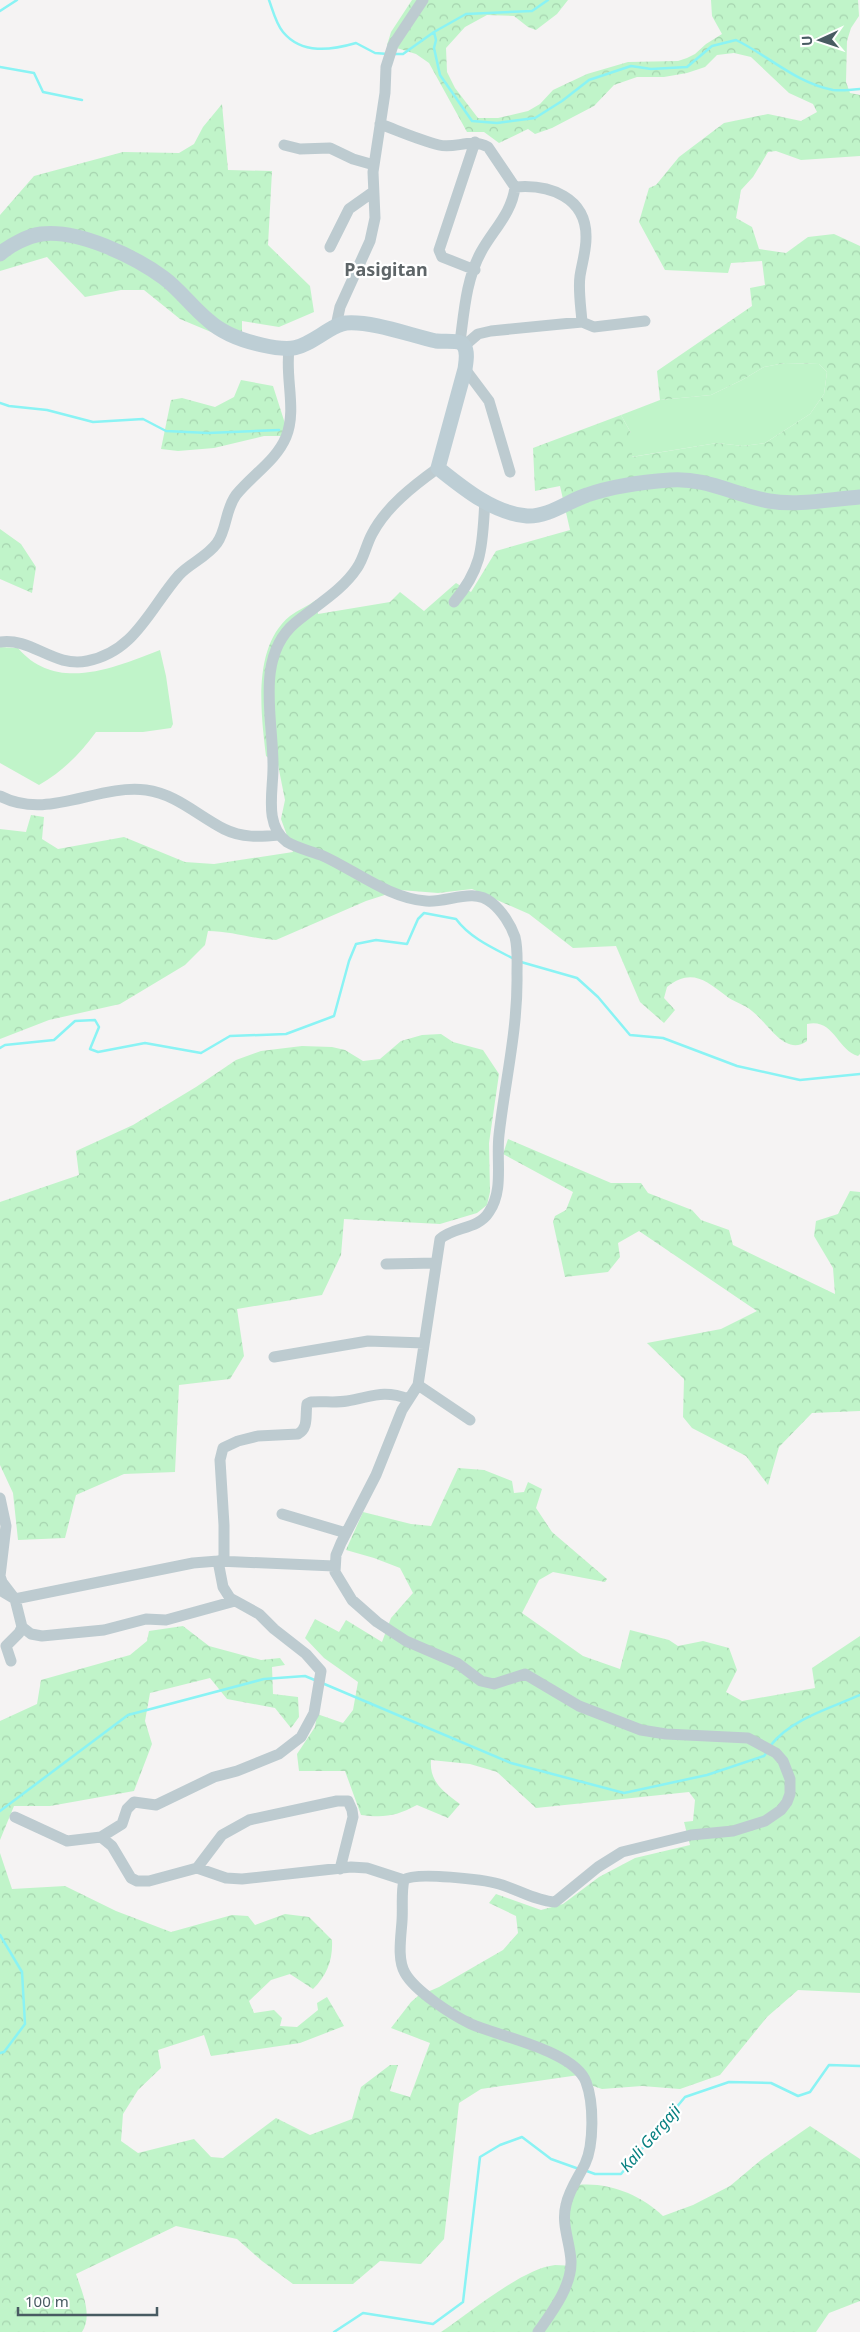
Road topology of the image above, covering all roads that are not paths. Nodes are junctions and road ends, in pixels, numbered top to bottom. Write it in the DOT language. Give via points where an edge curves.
graph roads {
  1 [pos="423,0"];
  2 [pos="380,124"];
  3 [pos="475,142"];
  4 [pos="284,145"];
  5 [pos="374,165"];
  6 [pos="515,188"];
  7 [pos="374,192"];
  8 [pos="330,247"];
  9 [pos="0,254"];
  10 [pos="475,270"];
  11 [pos="645,321"];
  12 [pos="582,322"];
  13 [pos="336,326"];
  14 [pos="462,344"];
  15 [pos="289,350"];
  16 [pos="465,369"];
  17 [pos="438,468"];
  18 [pos="510,472"];
  19 [pos="860,496"];
  20 [pos="485,500"];
  21 [pos="454,602"];
  22 [pos="0,642"];
  23 [pos="0,796"];
  24 [pos="279,836"];
  25 [pos="436,1263"];
  26 [pos="386,1264"];
  27 [pos="424,1343"];
  28 [pos="274,1357"];
  29 [pos="418,1385"];
  30 [pos="409,1399"];
  31 [pos="470,1420"];
  32 [pos="0,1498"];
  33 [pos="282,1514"];
  34 [pos="346,1533"];
  35 [pos="221,1561"];
  36 [pos="334,1566"];
  37 [pos="0,1590"];
  38 [pos="14,1598"];
  39 [pos="235,1600"];
  40 [pos="22,1627"];
  41 [pos="11,1661"];
  42 [pos="15,1817"];
  43 [pos="101,1837"];
  44 [pos="197,1868"];
  45 [pos="340,1869"];
  46 [pos="404,1880"];
  47 [pos="538,2332"];
  1 -- 2 [label="street" via="393,45 386,67"];
  2 -- 3 [label="street" via="441,146"];
  2 -- 5 [label="street"];
  3 -- 6 [label="street" via="488,146"];
  3 -- 10 [label="street" via="439,250 442,257"];
  4 -- 5 [label="street" via="300,149 330,148"];
  5 -- 7 [label="street"];
  6 -- 10 [label="street" via="506,214 480,253"];
  6 -- 12 [label="street" via="532,186 559,192 581,212 586,236 579,277"];
  7 -- 8 [label="street" via="349,209"];
  7 -- 13 [label="street" via="373,230 340,307"];
  9 -- 15 [label="street" via="41,234 80,237 137,261 164,278 209,322 223,331 262,345"];
  10 -- 14 [label="street" via="468,291"];
  11 -- 12 [label="street" via="594,327"];
  12 -- 14 [label="street" via="491,331 478,334"];
  13 -- 14 [label="street" via="358,324"];
  13 -- 15 [label="street" via="308,344"];
  14 -- 16 [label="street" via="466,354"];
  15 -- 22 [label="street" via="290,416 282,444 232,500 216,544 180,575 136,634 106,654 86,662 59,660 17,642"];
  16 -- 17 [label="street"];
  16 -- 18 [label="street" via="489,401"];
  17 -- 20 [label="street"];
  17 -- 24 [label="street" via="385,514 373,532 357,569 290,628 278,646 271,670 269,698 273,767 271,809"];
  19 -- 20 [label="street" via="782,503 702,481 683,479 594,493 550,512 528,516 506,512"];
  20 -- 21 [label="street" via="480,558 470,581"];
  23 -- 24 [label="street" via="45,805 112,791 144,790 171,797 235,833 252,837"];
  24 -- 25 [label="street" via="400,896 427,902 475,896 487,899 506,919 515,937 517,1001 499,1136 496,1196 484,1219 449,1232 440,1239"];
  25 -- 26 [label="street"];
  25 -- 27 [label="street"];
  27 -- 28 [label="street" via="368,1341"];
  27 -- 29 [label="street"];
  29 -- 30 [label="street"];
  29 -- 31 [label="street"];
  30 -- 34 [label="street"];
  30 -- 35 [label="street" via="381,1393 347,1401 311,1402 307,1404 302,1432 249,1438 223,1448 220,1460 224,1525"];
  32 -- 38 [label="street" via="6,1526 0,1576"];
  33 -- 34 [label="street"];
  34 -- 36 [label="street"];
  35 -- 36 [label="street"];
  35 -- 38 [label="street" via="183,1564"];
  35 -- 39 [label="street" via="223,1587"];
  36 -- 46 [label="street" via="346,1592 363,1611 406,1641 457,1663 482,1681 494,1684 525,1674 579,1706 625,1726 666,1734 748,1738 771,1750 788,1770 791,1787 786,1802 773,1816 742,1829 691,1835 622,1852 555,1902 481,1880 415,1876"];
  37 -- 38 [label="street"];
  38 -- 40 [label="street"];
  39 -- 40 [label="street" via="166,1620 146,1619 104,1630 42,1636 31,1634"];
  39 -- 43 [label="street" via="259,1614 321,1671 314,1713 301,1737 279,1754 214,1777 156,1805 134,1802 127,1809 122,1824"];
  40 -- 41 [label="street" via="6,1646"];
  42 -- 43 [label="street" via="67,1841"];
  43 -- 44 [label="street" via="112,1846 131,1878 137,1881 148,1882"];
  44 -- 45 [label="street" via="226,1878 242,1879"];
  44 -- 45 [label="street" via="222,1835 248,1820 344,1801 350,1803 353,1817"];
  45 -- 46 [label="street" via="367,1868"];
  46 -- 47 [label="street" via="401,1948 405,1973 455,2015 471,2024 530,2043 580,2072 587,2084 592,2126 590,2146 572,2186 564,2218 571,2260 569,2278"];
}
